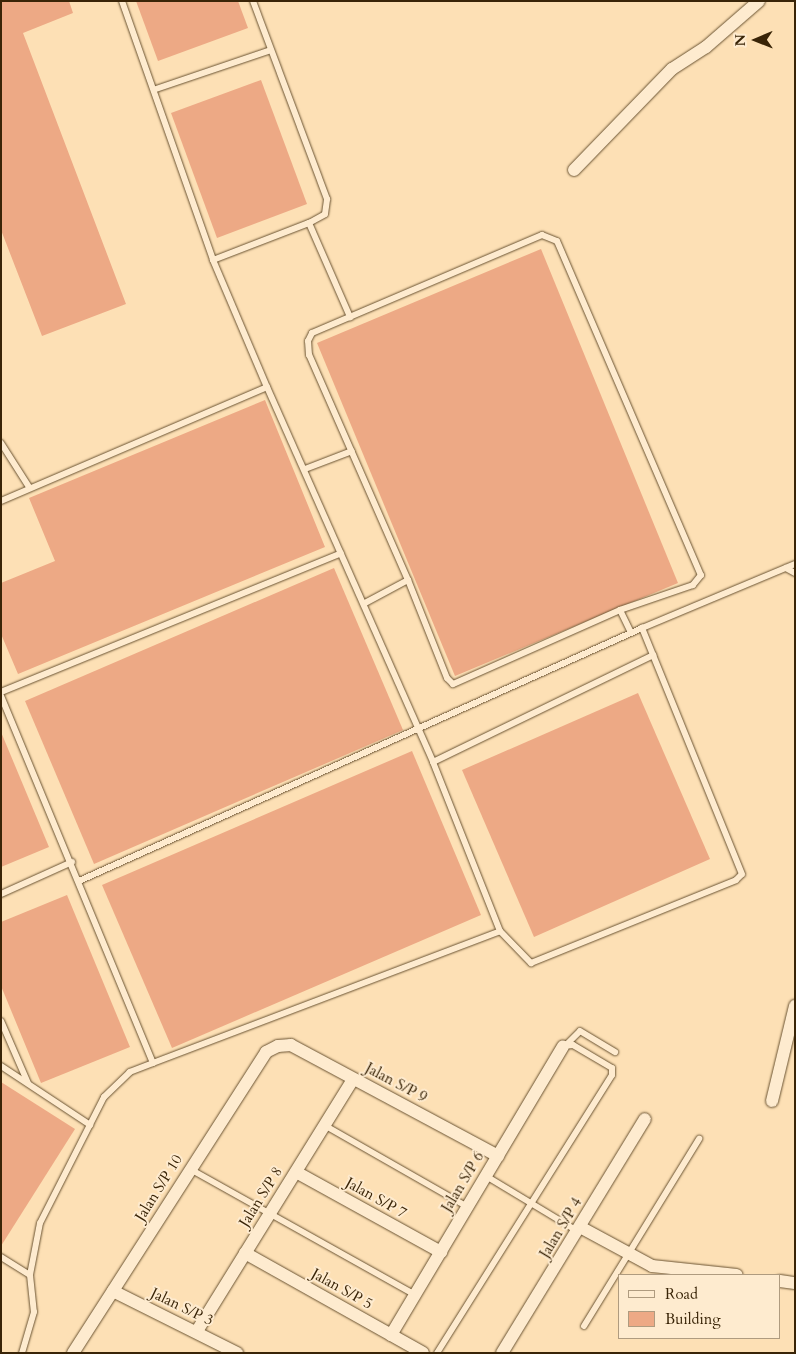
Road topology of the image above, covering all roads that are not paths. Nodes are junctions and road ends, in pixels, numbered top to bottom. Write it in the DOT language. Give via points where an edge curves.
graph roads {
  1 [pos="122,1"];
  2 [pos="253,1"];
  3 [pos="759,1"];
  4 [pos="271,50"];
  5 [pos="156,89"];
  6 [pos="574,170"];
  7 [pos="309,223"];
  8 [pos="213,260"];
  9 [pos="350,317"];
  10 [pos="267,387"];
  11 [pos="1,442"];
  12 [pos="352,451"];
  13 [pos="305,469"];
  14 [pos="28,487"];
  15 [pos="1,501"];
  16 [pos="342,553"];
  17 [pos="795,564"];
  18 [pos="786,568"];
  19 [pos="795,573"];
  20 [pos="408,580"];
  21 [pos="365,602"];
  22 [pos="620,610"];
  23 [pos="642,628"];
  24 [pos="631,633"];
  25 [pos="653,655"];
  26 [pos="1,694"];
  27 [pos="3,705"];
  28 [pos="420,731"];
  29 [pos="433,762"];
  30 [pos="72,862"];
  31 [pos="79,881"];
  32 [pos="1,894"];
  33 [pos="500,930"];
  34 [pos="795,1006"];
  35 [pos="1,1021"];
  36 [pos="565,1045"];
  37 [pos="278,1046"];
  38 [pos="615,1052"];
  39 [pos="154,1063"];
  40 [pos="1,1066"];
  41 [pos="353,1079"];
  42 [pos="29,1084"];
  43 [pos="772,1101"];
  44 [pos="645,1119"];
  45 [pos="90,1124"];
  46 [pos="324,1125"];
  47 [pos="700,1139"];
  48 [pos="498,1156"];
  49 [pos="190,1170"];
  50 [pos="296,1172"];
  51 [pos="486,1176"];
  52 [pos="533,1204"];
  53 [pos="468,1207"];
  54 [pos="270,1214"];
  55 [pos="579,1229"];
  56 [pos="441,1252"];
  57 [pos="246,1253"];
  58 [pos="628,1256"];
  59 [pos="1,1257"];
  60 [pos="726,1274"];
  61 [pos="30,1275"];
  62 [pos="781,1281"];
  63 [pos="795,1283"];
  64 [pos="113,1291"];
  65 [pos="415,1295"];
  66 [pos="584,1326"];
  67 [pos="197,1331"];
  68 [pos="391,1335"];
  69 [pos="22,1353"];
  70 [pos="73,1353"];
  71 [pos="237,1353"];
  72 [pos="423,1353"];
  73 [pos="438,1353"];
  74 [pos="502,1353"];
  1 -- 5 [label="lane"];
  2 -- 4 [label="lane"];
  3 -- 6 [label="street" via="706,47 672,70"];
  4 -- 5 [label="lane"];
  4 -- 7 [label="lane" via="327,199 324,214"];
  5 -- 8 [label="lane"];
  7 -- 8 [label="lane"];
  7 -- 9 [label="lane"];
  8 -- 10 [label="lane"];
  9 -- 12 [label="lane" via="312,334 307,347"];
  9 -- 22 [label="lane" via="542,235 558,241 701,575 692,585"];
  10 -- 13 [label="lane"];
  10 -- 14 [label="lane"];
  11 -- 14 [label="lane"];
  12 -- 13 [label="lane"];
  12 -- 20 [label="lane"];
  13 -- 16 [label="lane"];
  14 -- 15 [label="lane"];
  16 -- 21 [label="lane"];
  16 -- 26 [label="lane"];
  17 -- 18 [label="lane"];
  18 -- 19 [label="lane"];
  18 -- 23 [label="lane"];
  20 -- 21 [label="lane"];
  20 -- 22 [label="lane" via="446,678 453,684"];
  21 -- 28 [label="lane"];
  22 -- 24 [label="lane"];
  23 -- 24 [label="lane"];
  23 -- 25 [label="lane"];
  24 -- 28 [label="lane"];
  25 -- 29 [label="lane"];
  25 -- 33 [label="lane" via="742,874 736,880 536,962 526,959"];
  26 -- 27 [label="lane"];
  27 -- 30 [label="lane"];
  28 -- 29 [label="lane"];
  28 -- 31 [label="lane"];
  29 -- 33 [label="lane"];
  30 -- 31 [label="lane"];
  30 -- 32 [label="lane"];
  31 -- 39 [label="lane"];
  33 -- 39 [label="lane"];
  34 -- 43 [label="street"];
  35 -- 42 [label="lane"];
  36 -- 38 [label="lane" via="580,1031"];
  36 -- 48 [label="street, Jalan S/P 6"];
  36 -- 52 [label="lane" via="613,1071"];
  37 -- 41 [label="street, Jalan S/P 9" via="291,1045"];
  37 -- 49 [label="street, Jalan S/P 10" via="266,1052"];
  39 -- 45 [label="lane" via="130,1072 111,1091"];
  40 -- 42 [label="lane"];
  41 -- 46 [label="street, Jalan S/P 8"];
  41 -- 48 [label="street, Jalan S/P 9"];
  42 -- 45 [label="lane"];
  44 -- 55 [label="street, Jalan S/P 4"];
  45 -- 61 [label="lane" via="40,1223"];
  46 -- 50 [label="street, Jalan S/P 8"];
  46 -- 53 [label="lane"];
  47 -- 58 [label="lane"];
  48 -- 51 [label="street, Jalan S/P 6"];
  49 -- 54 [label="lane"];
  49 -- 64 [label="street, Jalan S/P 10"];
  50 -- 54 [label="street, Jalan S/P 8"];
  50 -- 56 [label="street, Jalan S/P 7"];
  51 -- 52 [label="lane"];
  51 -- 53 [label="street, Jalan S/P 6"];
  52 -- 55 [label="lane"];
  52 -- 73 [label="lane"];
  53 -- 56 [label="street, Jalan S/P 6"];
  54 -- 57 [label="street, Jalan S/P 8"];
  54 -- 65 [label="lane"];
  55 -- 58 [label="street"];
  55 -- 74 [label="street, Jalan S/P 4"];
  56 -- 65 [label="street, Jalan S/P 6"];
  57 -- 67 [label="street, Jalan S/P 8"];
  57 -- 68 [label="street, Jalan S/P 5"];
  58 -- 60 [label="street" via="671,1269"];
  58 -- 66 [label="lane"];
  59 -- 61 [label="lane"];
  61 -- 69 [label="lane" via="34,1312"];
  62 -- 63 [label="street"];
  64 -- 67 [label="street, Jalan S/P 3"];
  64 -- 70 [label="street, Jalan S/P 10"];
  65 -- 68 [label="street, Jalan S/P 6"];
  67 -- 71 [label="street, Jalan S/P 3"];
  68 -- 72 [label="street, Jalan S/P 5"];
}
